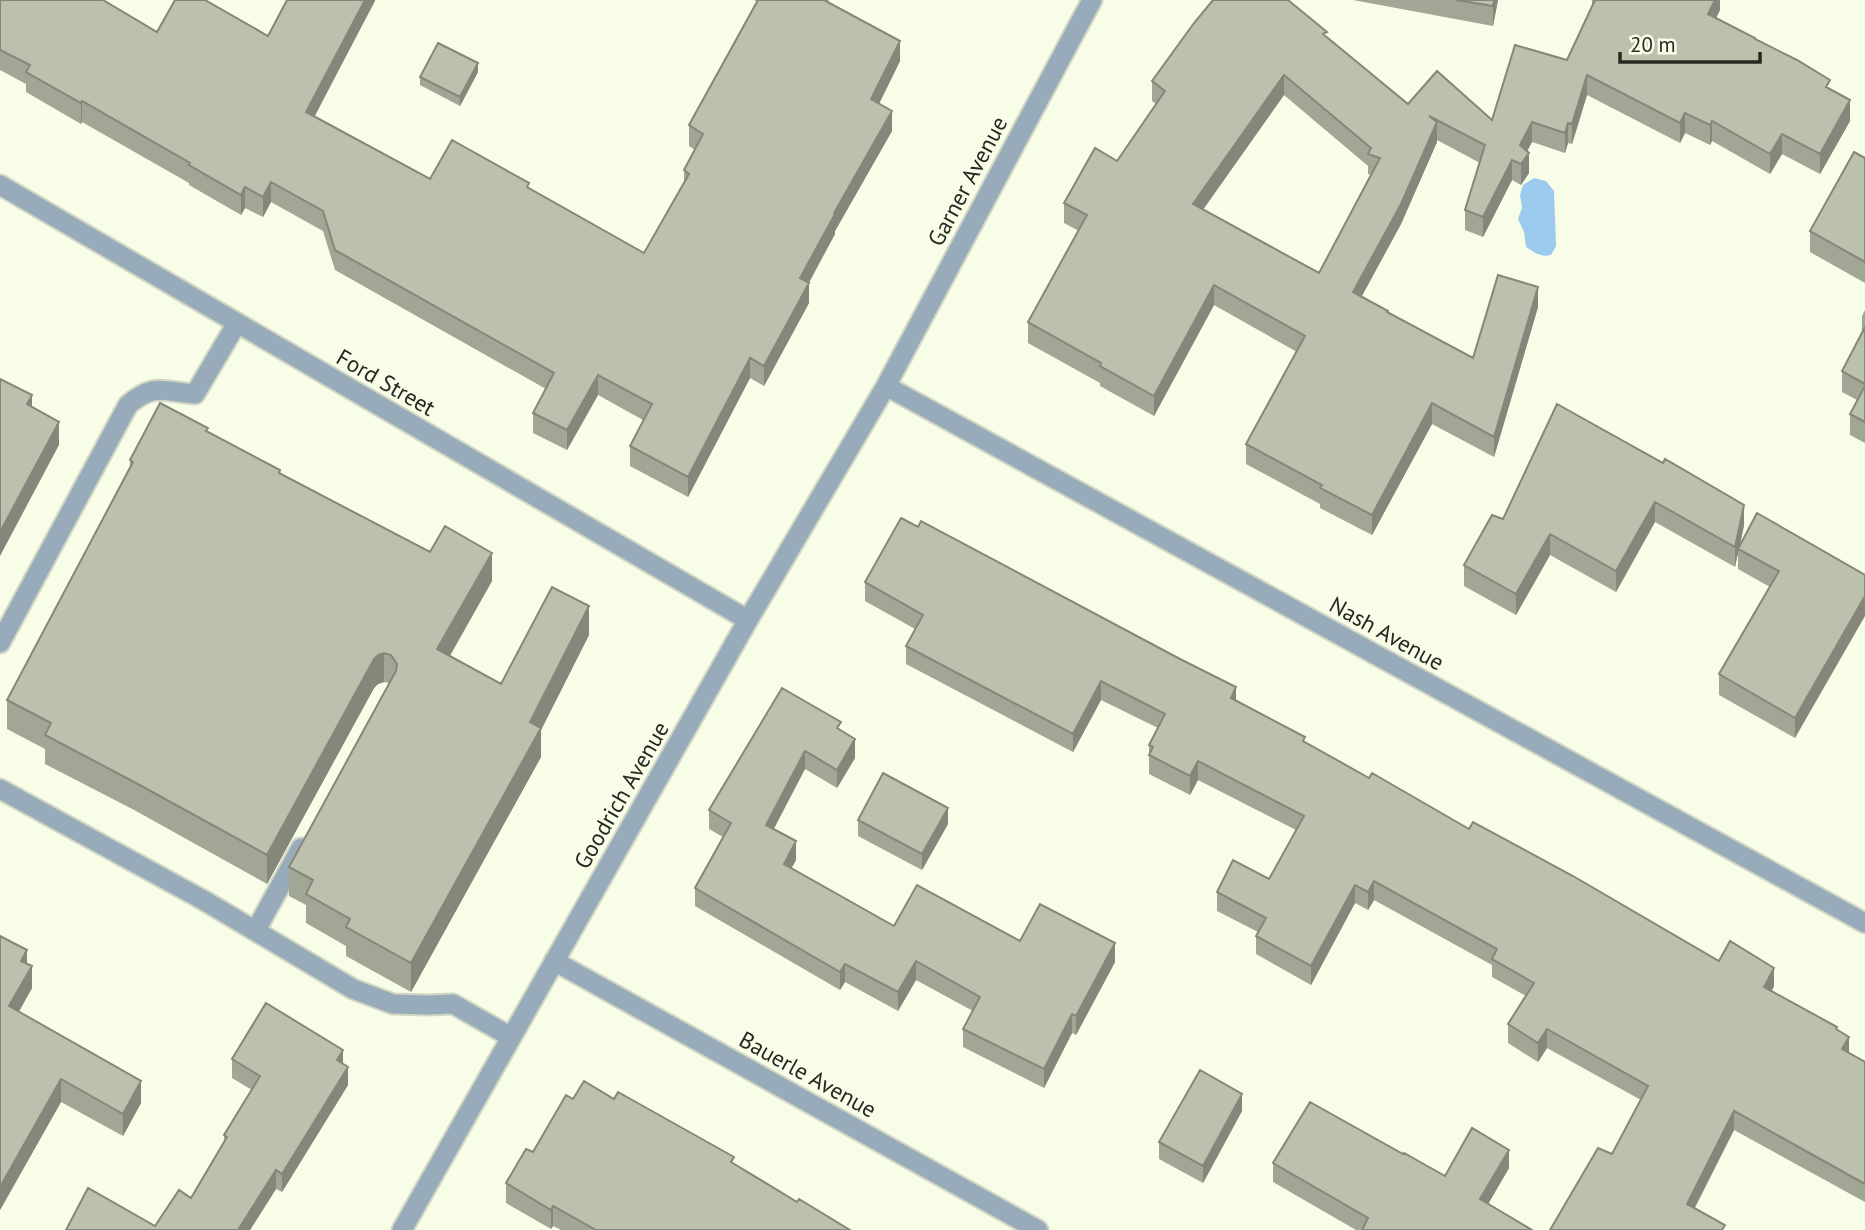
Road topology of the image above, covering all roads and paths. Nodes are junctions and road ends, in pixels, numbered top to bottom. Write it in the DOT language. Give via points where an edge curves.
graph roads {
  1 [pos="1092,0"];
  2 [pos="0,185"];
  3 [pos="237,323"];
  4 [pos="886,386"];
  5 [pos="748,620"];
  6 [pos="0,643"];
  7 [pos="0,789"];
  8 [pos="307,835"];
  9 [pos="1865,923"];
  10 [pos="256,929"];
  11 [pos="554,961"];
  12 [pos="511,1037"];
  13 [pos="402,1230"];
  14 [pos="1038,1230"];
  1 -- 4 [label="street, Garner Avenue"];
  2 -- 3 [label="street, Ford Street"];
  3 -- 5 [label="street, Ford Street"];
  3 -- 6 [label="street" via="195,394 159,389 141,394 128,405"];
  4 -- 5 [label="street, Goodrich Avenue"];
  4 -- 9 [label="street, Nash Avenue"];
  5 -- 11 [label="street, Goodrich Avenue"];
  7 -- 10 [label="street"];
  8 -- 10 [label="street"];
  10 -- 12 [label="street" via="353,989 393,1004 453,1004"];
  11 -- 12 [label="street, Goodrich Avenue"];
  11 -- 14 [label="street, Bauerle Avenue"];
  12 -- 13 [label="street, Goodrich Avenue"];
}
